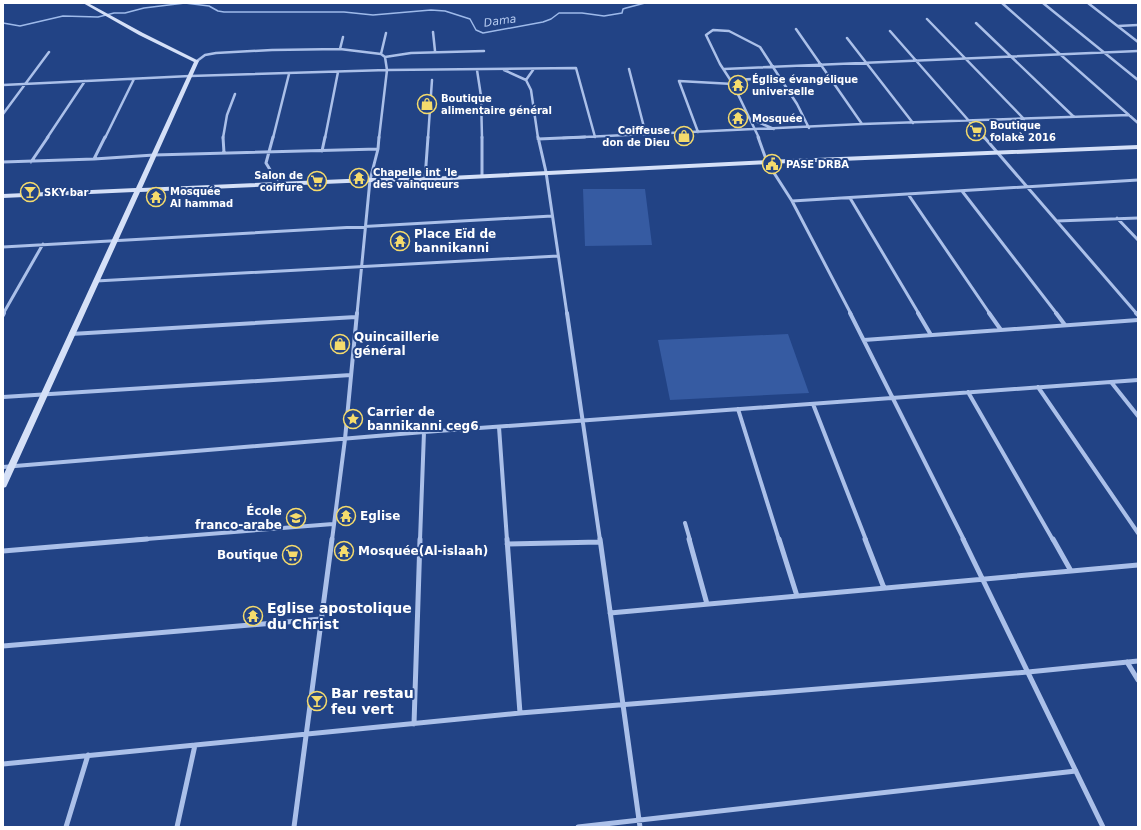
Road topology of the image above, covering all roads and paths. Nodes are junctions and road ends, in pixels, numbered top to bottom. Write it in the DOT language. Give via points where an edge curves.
graph roads {
  1 [pos="85,3"];
  2 [pos="1002,3"];
  3 [pos="1043,3"];
  4 [pos="1088,3"];
  5 [pos="927,19"];
  6 [pos="976,23"];
  7 [pos="1138,25"];
  8 [pos="1118,26"];
  9 [pos="796,29"];
  10 [pos="890,31"];
  11 [pos="433,32"];
  12 [pos="386,33"];
  13 [pos="343,37"];
  14 [pos="847,38"];
  15 [pos="1138,42"];
  16 [pos="340,49"];
  17 [pos="435,51"];
  18 [pos="484,51"];
  19 [pos="1138,51"];
  20 [pos="49,52"];
  21 [pos="1104,52"];
  22 [pos="381,54"];
  23 [pos="1061,55"];
  24 [pos="1011,56"];
  25 [pos="385,57"];
  26 [pos="966,58"];
  27 [pos="916,60"];
  28 [pos="197,61"];
  29 [pos="866,63"];
  30 [pos="819,64"];
  31 [pos="773,66"];
  32 [pos="503,69"];
  33 [pos="629,69"];
  34 [pos="724,69"];
  35 [pos="387,70"];
  36 [pos="477,70"];
  37 [pos="533,70"];
  38 [pos="338,72"];
  39 [pos="289,74"];
  40 [pos="190,76"];
  41 [pos="780,78"];
  42 [pos="134,79"];
  43 [pos="432,80"];
  44 [pos="526,80"];
  45 [pos="731,80"];
  46 [pos="1138,80"];
  47 [pos="85,81"];
  48 [pos="25,84"];
  49 [pos="734,84"];
  50 [pos="3,85"];
  51 [pos="235,94"];
  52 [pos="3,114"];
  53 [pos="1129,115"];
  54 [pos="1074,117"];
  55 [pos="750,119"];
  56 [pos="1024,119"];
  57 [pos="968,121"];
  58 [pos="913,123"];
  59 [pos="1138,123"];
  60 [pos="862,124"];
  61 [pos="809,128"];
  62 [pos="775,129"];
  63 [pos="756,130"];
  64 [pos="698,132"];
  65 [pos="646,134"];
  66 [pos="595,137"];
  67 [pos="538,139"];
  68 [pos="1138,147"];
  69 [pos="378,149"];
  70 [pos="322,151"];
  71 [pos="269,152"];
  72 [pos="997,152"];
  73 [pos="224,153"];
  74 [pos="154,155"];
  75 [pos="94,159"];
  76 [pos="3,162"];
  77 [pos="31,162"];
  78 [pos="767,162"];
  79 [pos="546,172"];
  80 [pos="482,176"];
  81 [pos="426,179"];
  82 [pos="370,180"];
  83 [pos="1138,180"];
  84 [pos="282,184"];
  85 [pos="1027,186"];
  86 [pos="137,190"];
  87 [pos="962,191"];
  88 [pos="908,194"];
  89 [pos="3,196"];
  90 [pos="850,198"];
  91 [pos="792,201"];
  92 [pos="552,216"];
  93 [pos="1117,218"];
  94 [pos="1138,218"];
  95 [pos="1056,221"];
  96 [pos="365,226"];
  97 [pos="114,240"];
  98 [pos="1138,240"];
  99 [pos="43,244"];
  100 [pos="3,247"];
  101 [pos="558,256"];
  102 [pos="362,267"];
  103 [pos="96,281"];
  104 [pos="3,315"];
  105 [pos="1138,316"];
  106 [pos="356,317"];
  107 [pos="1138,320"];
  108 [pos="1065,325"];
  109 [pos="1000,330"];
  110 [pos="71,334"];
  111 [pos="930,335"];
  112 [pos="864,340"];
  113 [pos="351,375"];
  114 [pos="1138,380"];
  115 [pos="1111,382"];
  116 [pos="1038,387"];
  117 [pos="968,392"];
  118 [pos="44,394"];
  119 [pos="3,397"];
  120 [pos="893,398"];
  121 [pos="813,404"];
  122 [pos="738,409"];
  123 [pos="1138,416"];
  124 [pos="583,421"];
  125 [pos="499,427"];
  126 [pos="424,432"];
  127 [pos="345,439"];
  128 [pos="11,466"];
  129 [pos="3,467"];
  130 [pos="3,485"];
  131 [pos="685,523"];
  132 [pos="333,524"];
  133 [pos="1138,533"];
  134 [pos="600,542"];
  135 [pos="507,544"];
  136 [pos="3,551"];
  137 [pos="1138,565"];
  138 [pos="1071,571"];
  139 [pos="983,579"];
  140 [pos="884,588"];
  141 [pos="797,596"];
  142 [pos="707,604"];
  143 [pos="610,613"];
  144 [pos="321,619"];
  145 [pos="3,646"];
  146 [pos="1138,661"];
  147 [pos="1127,662"];
  148 [pos="1028,672"];
  149 [pos="1138,680"];
  150 [pos="623,705"];
  151 [pos="520,713"];
  152 [pos="414,724"];
  153 [pos="306,734"];
  154 [pos="195,745"];
  155 [pos="88,755"];
  156 [pos="3,764"];
  157 [pos="1076,772"];
  158 [pos="639,820"];
  159 [pos="66,827"];
  160 [pos="177,827"];
  161 [pos="294,827"];
  162 [pos="578,827"];
  163 [pos="640,827"];
  164 [pos="1104,827"];
  1 -- 28 [label="street"];
  2 -- 23 [label="street"];
  3 -- 21 [label="street"];
  4 -- 8 [label="street"];
  5 -- 26 [label="street"];
  6 -- 24 [label="street"];
  7 -- 8 [label="street"];
  8 -- 15 [label="street"];
  9 -- 30 [label="street"];
  10 -- 27 [label="street"];
  11 -- 17 [label="street"];
  12 -- 22 [label="street"];
  13 -- 16 [label="street"];
  14 -- 29 [label="street"];
  16 -- 22 [label="street"];
  16 -- 28 [label="street" via="216,53 205,55"];
  17 -- 18 [label="street"];
  17 -- 25 [label="street"];
  19 -- 21 [label="street"];
  20 -- 48 [label="street"];
  21 -- 23 [label="street"];
  21 -- 46 [label="street"];
  22 -- 25 [label="street"];
  23 -- 24 [label="street"];
  23 -- 53 [label="street"];
  24 -- 26 [label="street"];
  24 -- 54 [label="street"];
  25 -- 35 [label="street"];
  26 -- 27 [label="street"];
  26 -- 56 [label="street"];
  27 -- 29 [label="street"];
  27 -- 57 [label="street"];
  28 -- 40 [label="street"];
  29 -- 30 [label="street"];
  29 -- 58 [label="street"];
  30 -- 31 [label="street"];
  30 -- 60 [label="street"];
  31 -- 34 [label="street"];
  31 -- 34 [label="street" via="757,45 729,31 714,30 706,35"];
  31 -- 41 [label="street"];
  32 -- 36 [label="street"];
  32 -- 37 [label="street"];
  32 -- 44 [label="street"];
  33 -- 65 [label="street"];
  34 -- 45 [label="street"];
  35 -- 36 [label="street"];
  35 -- 38 [label="street"];
  35 -- 69 [label="street"];
  36 -- 80 [label="street" via="481,96"];
  37 -- 44 [label="street"];
  37 -- 66 [label="street" via="578,69"];
  38 -- 39 [label="street"];
  38 -- 70 [label="street"];
  39 -- 40 [label="street"];
  39 -- 71 [label="street"];
  40 -- 42 [label="street"];
  40 -- 74 [label="street"];
  41 -- 45 [label="street"];
  41 -- 61 [label="street"];
  42 -- 47 [label="street"];
  42 -- 75 [label="street"];
  43 -- 81 [label="street"];
  44 -- 67 [label="street" via="531,90"];
  45 -- 49 [label="street"];
  47 -- 48 [label="street"];
  47 -- 77 [label="street"];
  48 -- 50 [label="street"];
  48 -- 52 [label="street"];
  49 -- 55 [label="street"];
  49 -- 64 [label="street" via="679,81"];
  51 -- 73 [label="street" via="223,139"];
  53 -- 54 [label="street"];
  53 -- 59 [label="street"];
  54 -- 56 [label="street"];
  55 -- 62 [label="street"];
  55 -- 63 [label="street"];
  56 -- 57 [label="street"];
  57 -- 58 [label="street"];
  57 -- 72 [label="street"];
  58 -- 60 [label="street"];
  60 -- 61 [label="street"];
  61 -- 62 [label="street"];
  62 -- 63 [label="street"];
  63 -- 64 [label="street"];
  63 -- 78 [label="street"];
  64 -- 65 [label="street"];
  65 -- 66 [label="street"];
  66 -- 67 [label="street"];
  67 -- 79 [label="street"];
  68 -- 72 [label="street"];
  69 -- 70 [label="street"];
  69 -- 82 [label="street"];
  70 -- 71 [label="street"];
  71 -- 73 [label="street"];
  71 -- 84 [label="street" via="266,163"];
  72 -- 78 [label="street"];
  72 -- 85 [label="street"];
  73 -- 74 [label="street"];
  74 -- 75 [label="street"];
  74 -- 86 [label="street"];
  75 -- 77 [label="street"];
  76 -- 77 [label="street"];
  78 -- 79 [label="street"];
  78 -- 91 [label="street"];
  79 -- 80 [label="street"];
  79 -- 92 [label="street"];
  80 -- 81 [label="street"];
  81 -- 82 [label="street"];
  82 -- 84 [label="street"];
  82 -- 96 [label="street"];
  83 -- 85 [label="street"];
  84 -- 86 [label="street"];
  85 -- 87 [label="street"];
  85 -- 95 [label="street"];
  86 -- 89 [label="street"];
  86 -- 97 [label="street"];
  87 -- 88 [label="street"];
  87 -- 108 [label="street"];
  88 -- 90 [label="street"];
  88 -- 109 [label="street"];
  90 -- 91 [label="street"];
  90 -- 111 [label="street"];
  91 -- 112 [label="street"];
  92 -- 96 [label="street"];
  92 -- 101 [label="street"];
  93 -- 94 [label="street"];
  93 -- 95 [label="street"];
  93 -- 98 [label="street"];
  95 -- 105 [label="street"];
  96 -- 97 [label="street"];
  96 -- 102 [label="street"];
  97 -- 99 [label="street"];
  97 -- 103 [label="street"];
  99 -- 100 [label="street"];
  99 -- 104 [label="street"];
  101 -- 102 [label="street"];
  101 -- 124 [label="street"];
  102 -- 103 [label="street"];
  102 -- 106 [label="street"];
  103 -- 110 [label="street"];
  106 -- 110 [label="street"];
  106 -- 113 [label="street"];
  107 -- 108 [label="street"];
  108 -- 109 [label="street"];
  109 -- 111 [label="street"];
  110 -- 118 [label="street"];
  111 -- 112 [label="street"];
  112 -- 120 [label="street"];
  113 -- 118 [label="street"];
  113 -- 127 [label="street"];
  114 -- 115 [label="street"];
  115 -- 116 [label="street"];
  115 -- 123 [label="street"];
  116 -- 117 [label="street"];
  116 -- 133 [label="street"];
  117 -- 120 [label="street"];
  117 -- 138 [label="street"];
  118 -- 119 [label="street"];
  118 -- 128 [label="street"];
  120 -- 121 [label="street"];
  120 -- 139 [label="street"];
  121 -- 122 [label="street"];
  121 -- 140 [label="street"];
  122 -- 124 [label="street"];
  122 -- 141 [label="street"];
  124 -- 125 [label="street"];
  124 -- 134 [label="street"];
  125 -- 126 [label="street"];
  125 -- 135 [label="street"];
  126 -- 127 [label="street"];
  126 -- 152 [label="street"];
  127 -- 128 [label="street"];
  127 -- 132 [label="street"];
  128 -- 129 [label="street"];
  128 -- 130 [label="street"];
  131 -- 142 [label="street"];
  132 -- 136 [label="street"];
  132 -- 144 [label="street"];
  134 -- 135 [label="street"];
  134 -- 143 [label="street"];
  135 -- 151 [label="street"];
  137 -- 138 [label="street"];
  138 -- 139 [label="street"];
  139 -- 140 [label="street"];
  139 -- 148 [label="street"];
  140 -- 141 [label="street"];
  141 -- 142 [label="street"];
  142 -- 143 [label="street"];
  143 -- 150 [label="street"];
  144 -- 145 [label="street"];
  144 -- 153 [label="street"];
  146 -- 147 [label="street"];
  147 -- 148 [label="street"];
  147 -- 149 [label="street"];
  148 -- 150 [label="street"];
  148 -- 157 [label="street"];
  150 -- 151 [label="street"];
  150 -- 158 [label="street"];
  151 -- 152 [label="street"];
  152 -- 153 [label="street"];
  153 -- 154 [label="street"];
  153 -- 161 [label="street"];
  154 -- 155 [label="street"];
  154 -- 160 [label="street"];
  155 -- 156 [label="street"];
  155 -- 159 [label="street"];
  157 -- 158 [label="street"];
  157 -- 164 [label="street"];
  158 -- 162 [label="street"];
  158 -- 163 [label="street"];
}
